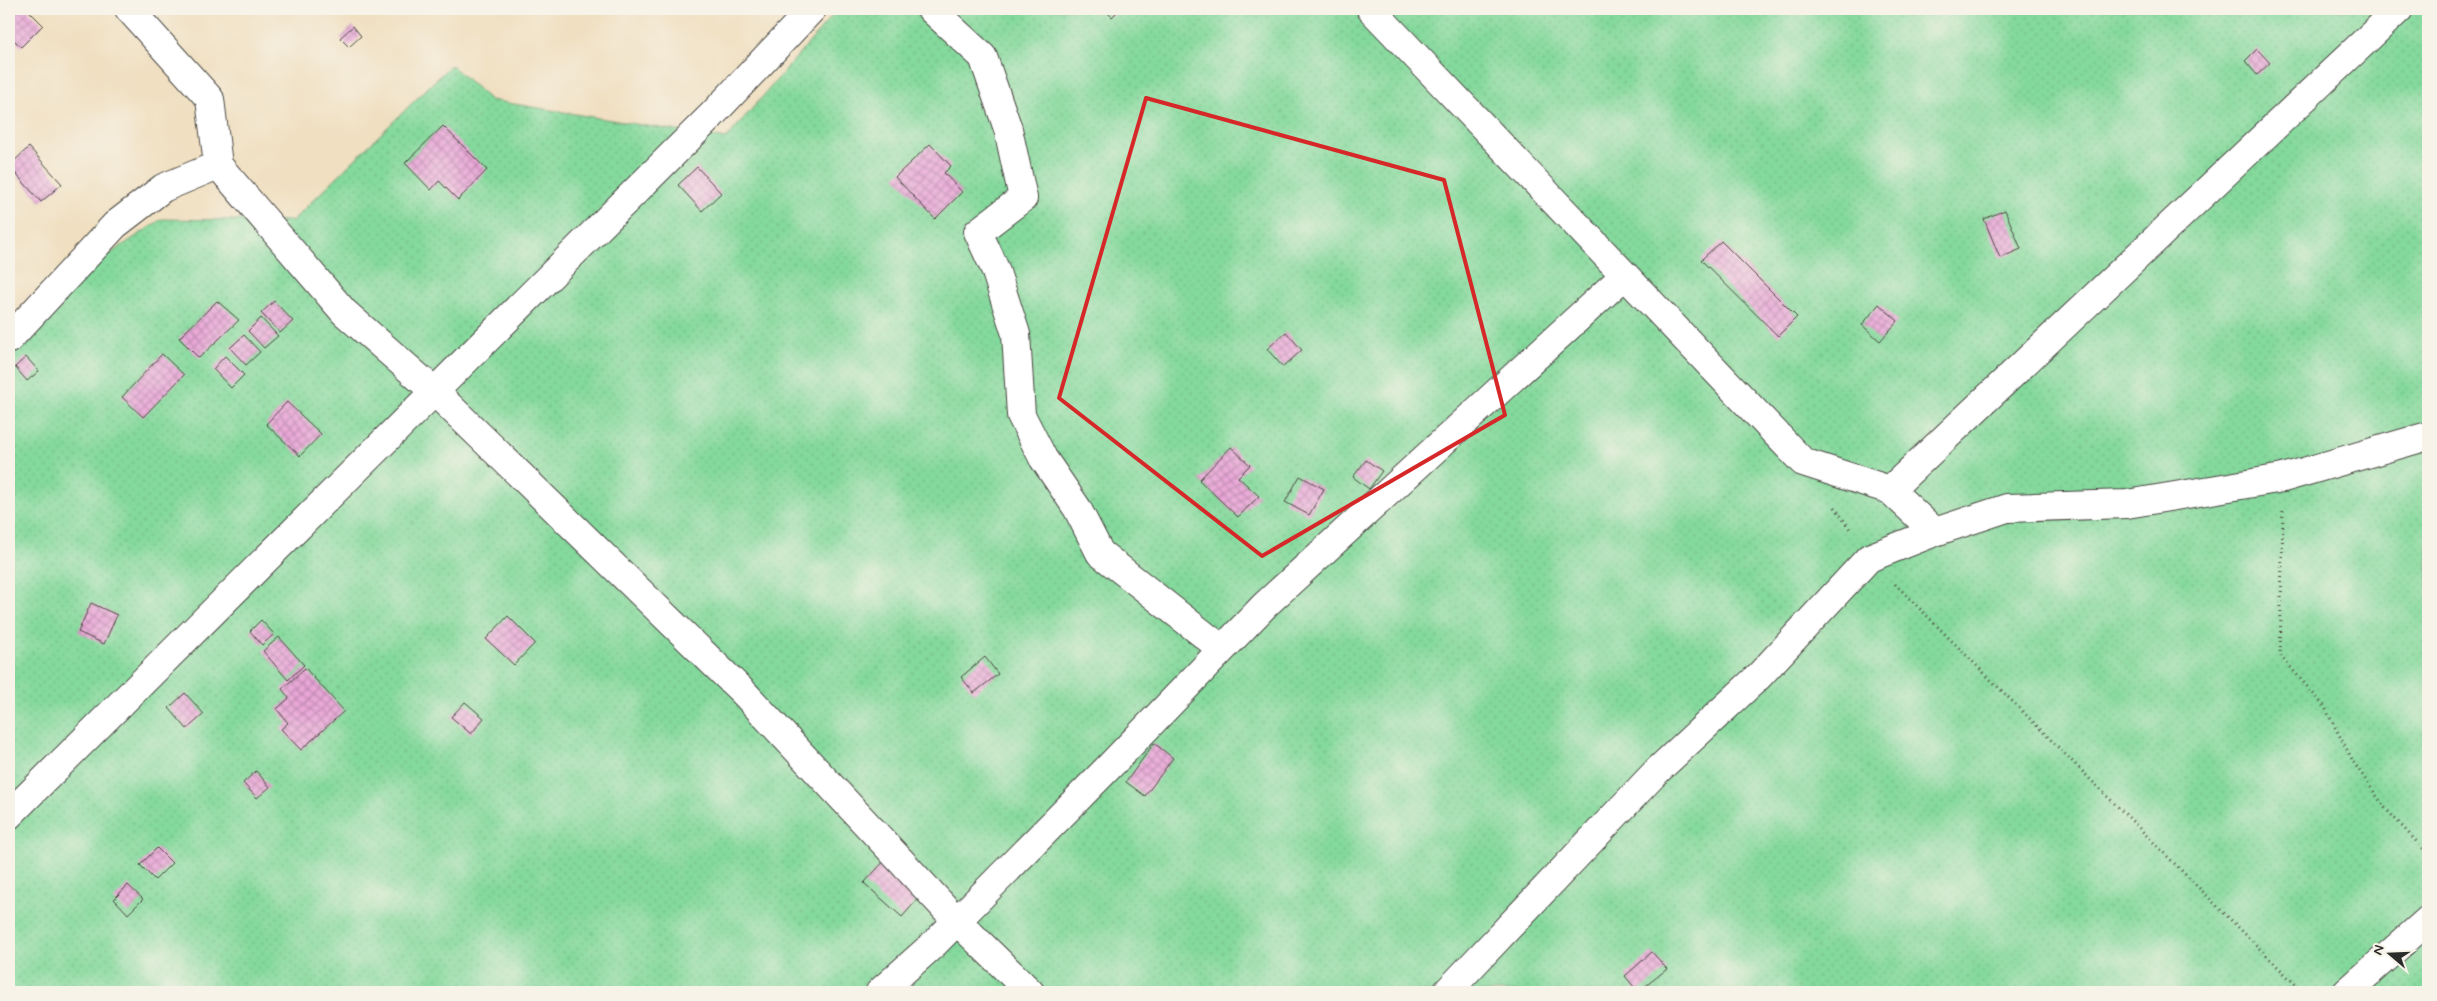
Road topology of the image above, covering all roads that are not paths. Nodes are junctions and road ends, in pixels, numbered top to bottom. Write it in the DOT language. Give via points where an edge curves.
graph roads {
  1 [pos="129,9"];
  2 [pos="812,9"];
  3 [pos="931,9"];
  4 [pos="1371,9"];
  5 [pos="2399,9"];
  6 [pos="218,165"];
  7 [pos="1625,275"];
  8 [pos="9,339"];
  9 [pos="435,392"];
  10 [pos="2428,436"];
  11 [pos="1890,490"];
  12 [pos="1936,532"];
  13 [pos="1222,649"];
  14 [pos="9,815"];
  15 [pos="2428,920"];
  16 [pos="957,921"];
  17 [pos="880,992"];
  18 [pos="1030,992"];
  19 [pos="1447,992"];
  20 [pos="2347,992"];
  1 -- 6 [label="street" via="210,99"];
  2 -- 9 [label="street" via="710,117"];
  3 -- 13 [label="street" via="983,57 1008,129 1023,198 978,232 996,269 1016,334 1021,415 1100,553"];
  4 -- 7 [label="street"];
  5 -- 11 [label="street"];
  6 -- 8 [label="street" via="163,188 115,225"];
  6 -- 9 [label="street" via="344,312"];
  7 -- 11 [label="street" via="1803,462"];
  7 -- 13 [label="street" via="1264,605"];
  9 -- 14 [label="street"];
  9 -- 16 [label="street" via="745,694"];
  10 -- 12 [label="street" via="2284,478 2127,504 2007,508"];
  11 -- 12 [label="street"];
  12 -- 19 [label="street" via="1869,558 1759,676 1657,771"];
  13 -- 16 [label="street"];
  15 -- 20 [label="street"];
  16 -- 17 [label="street"];
  16 -- 18 [label="street"];
}
